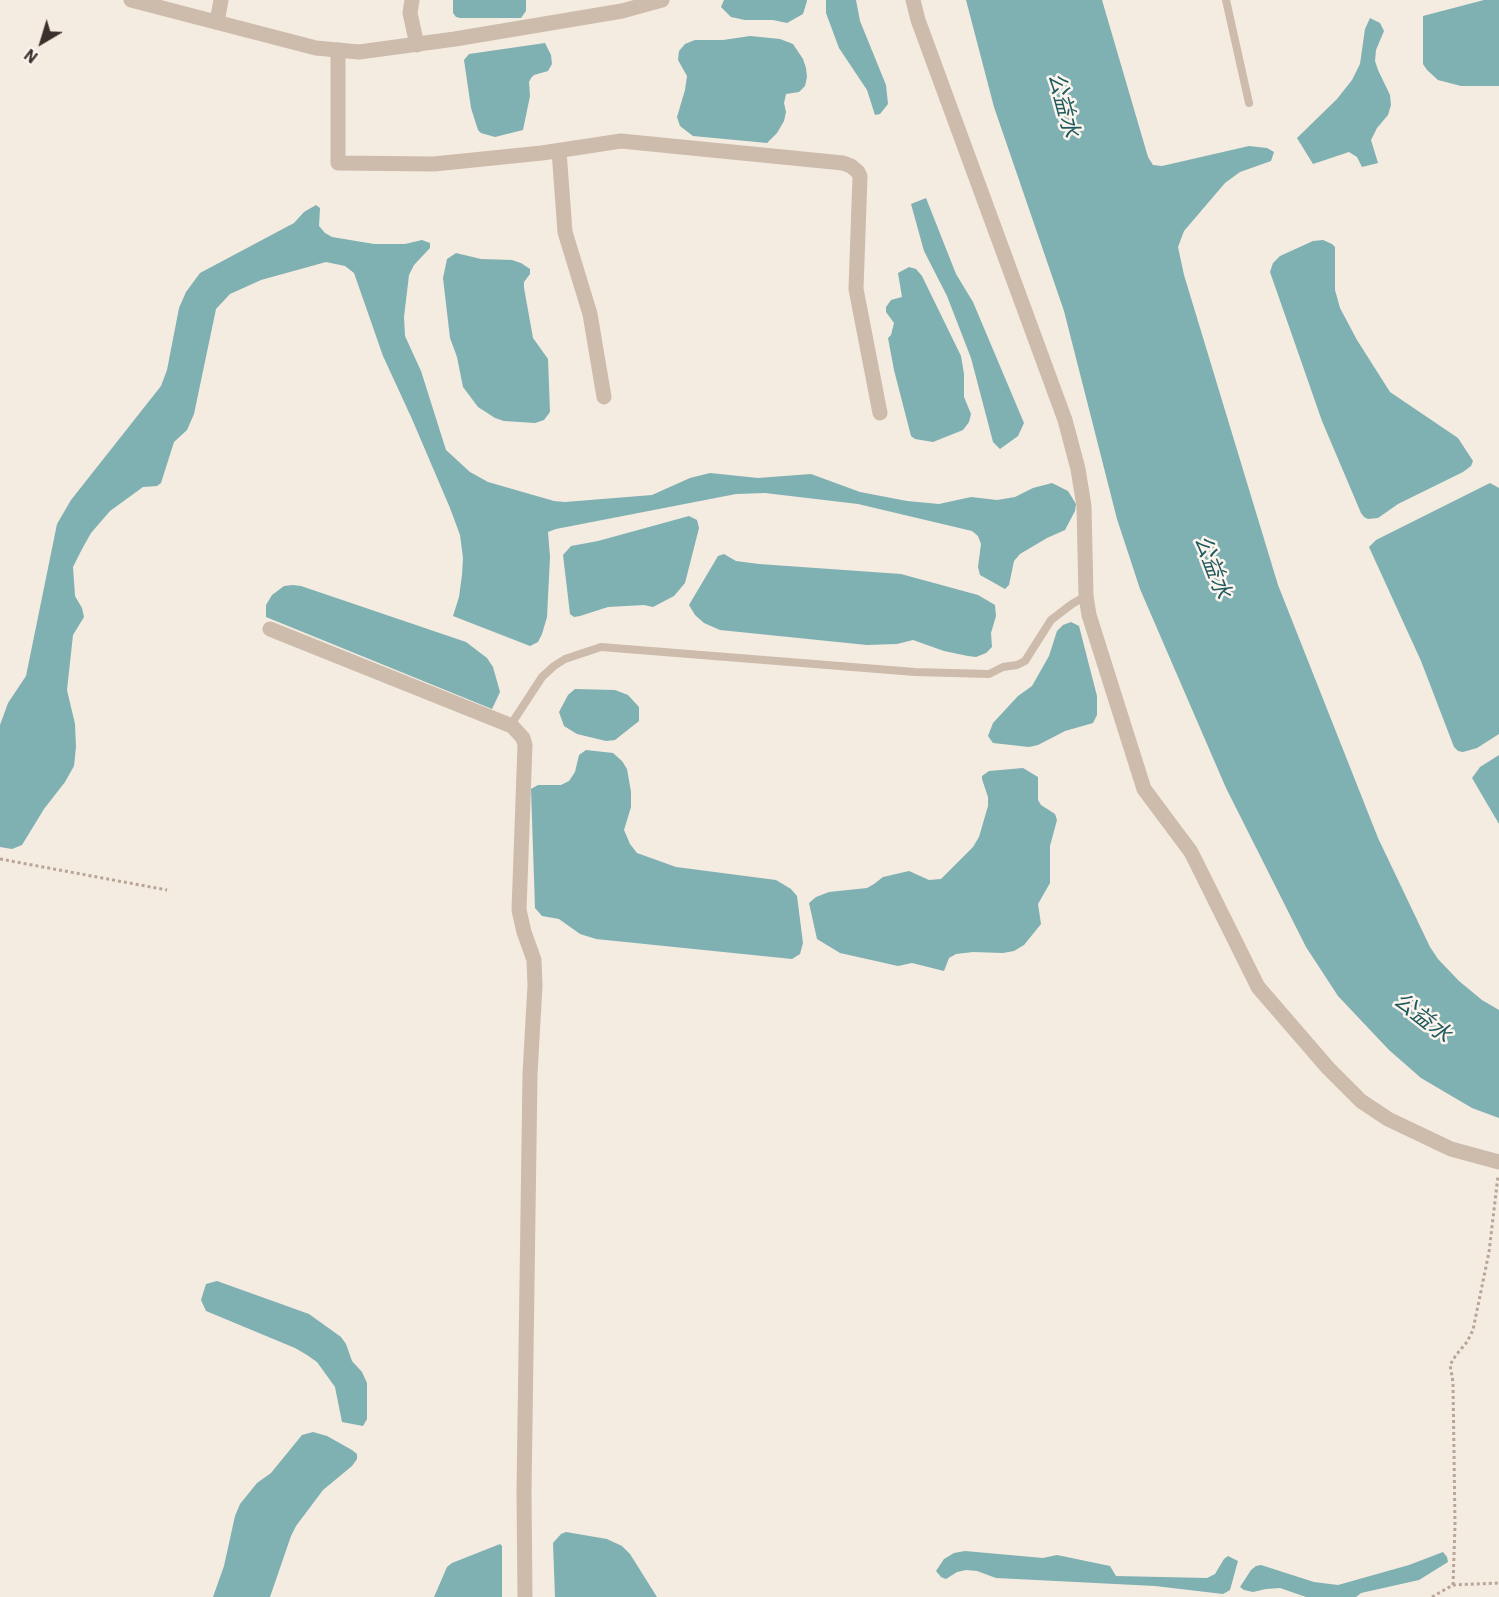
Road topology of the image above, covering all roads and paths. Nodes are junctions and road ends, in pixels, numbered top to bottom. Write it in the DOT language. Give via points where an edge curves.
graph roads {
  1 [pos="131,0"];
  2 [pos="221,0"];
  3 [pos="412,0"];
  4 [pos="662,0"];
  5 [pos="913,0"];
  6 [pos="1226,0"];
  7 [pos="217,22"];
  8 [pos="417,45"];
  9 [pos="338,50"];
  10 [pos="1249,103"];
  11 [pos="558,151"];
  12 [pos="604,397"];
  13 [pos="880,414"];
  14 [pos="1086,596"];
  15 [pos="270,629"];
  16 [pos="510,726"];
  17 [pos="0,859"];
  18 [pos="167,890"];
  19 [pos="1499,1162"];
  20 [pos="1499,1173"];
  21 [pos="1499,1583"];
  22 [pos="1453,1585"];
  23 [pos="525,1597"];
  24 [pos="1432,1597"];
  1 -- 7 [label="street"];
  2 -- 7 [label="street"];
  3 -- 8 [label="street" via="410,13"];
  4 -- 8 [label="street" via="622,11"];
  5 -- 14 [label="street" via="1069,430 1084,506"];
  6 -- 10 [label="lane"];
  7 -- 9 [label="street" via="316,48"];
  8 -- 9 [label="street" via="359,52"];
  9 -- 11 [label="street" via="338,163 434,164"];
  11 -- 12 [label="street" via="565,232 590,314"];
  11 -- 13 [label="street" via="621,141 843,163 855,169 860,176 856,289"];
  14 -- 16 [label="lane" via="1051,620 1025,661 989,674 915,672 601,647 565,658 554,666 542,677"];
  14 -- 19 [label="street" via="1144,789 1191,852 1258,987 1291,1028 1361,1101 1451,1149"];
  15 -- 16 [label="street"];
  16 -- 23 [label="street" via="525,745 519,910 534,960 536,985 530,1098"];
  17 -- 18 [label="path"];
  20 -- 22 [label="path" via="1489,1252 1473,1330 1450,1365"];
  21 -- 22 [label="path"];
  22 -- 24 [label="path"];
}
